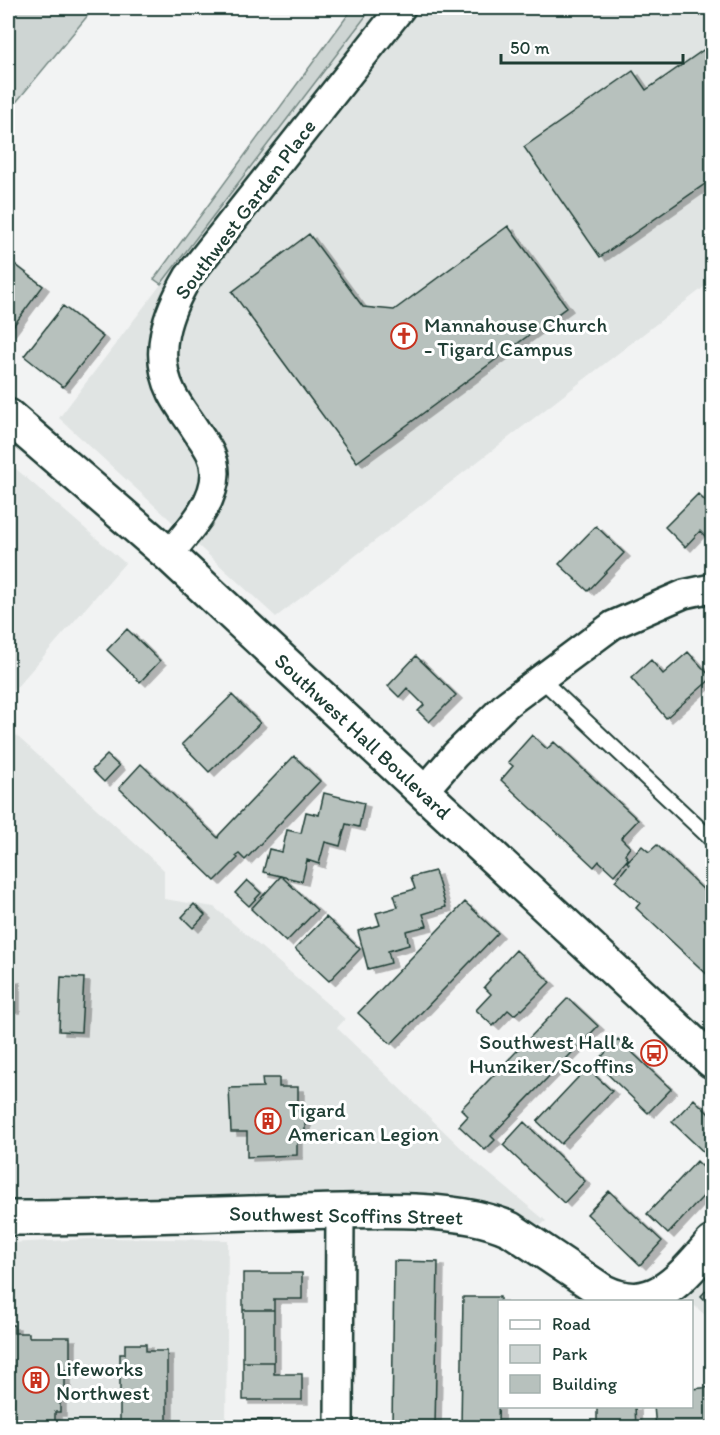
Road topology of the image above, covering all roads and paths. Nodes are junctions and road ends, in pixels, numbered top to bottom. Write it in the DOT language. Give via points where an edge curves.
graph roads {
  1 [pos="401,8"];
  2 [pos="8,416"];
  3 [pos="169,555"];
  4 [pos="712,588"];
  5 [pos="541,679"];
  6 [pos="423,792"];
  7 [pos="712,840"];
  8 [pos="712,1061"];
  9 [pos="340,1211"];
  10 [pos="8,1218"];
  11 [pos="712,1243"];
  12 [pos="339,1428"];
  1 -- 3 [label="street, Southwest Garden Place" via="188,277 173,302 164,327 164,374 212,454 215,473 211,494"];
  2 -- 3 [label="main road, Southwest Hall Boulevard"];
  3 -- 6 [label="main road, Southwest Hall Boulevard"];
  4 -- 5 [label="street" via="684,594 613,625"];
  5 -- 6 [label="street" via="507,704"];
  5 -- 7 [label="lane"];
  6 -- 8 [label="main road, Southwest Hall Boulevard"];
  9 -- 10 [label="main road, Southwest Scoffins Street"];
  9 -- 11 [label="main road, Southwest Scoffins Street" via="446,1214 493,1221 618,1299 636,1300 668,1288"];
  9 -- 12 [label="street"];
}
